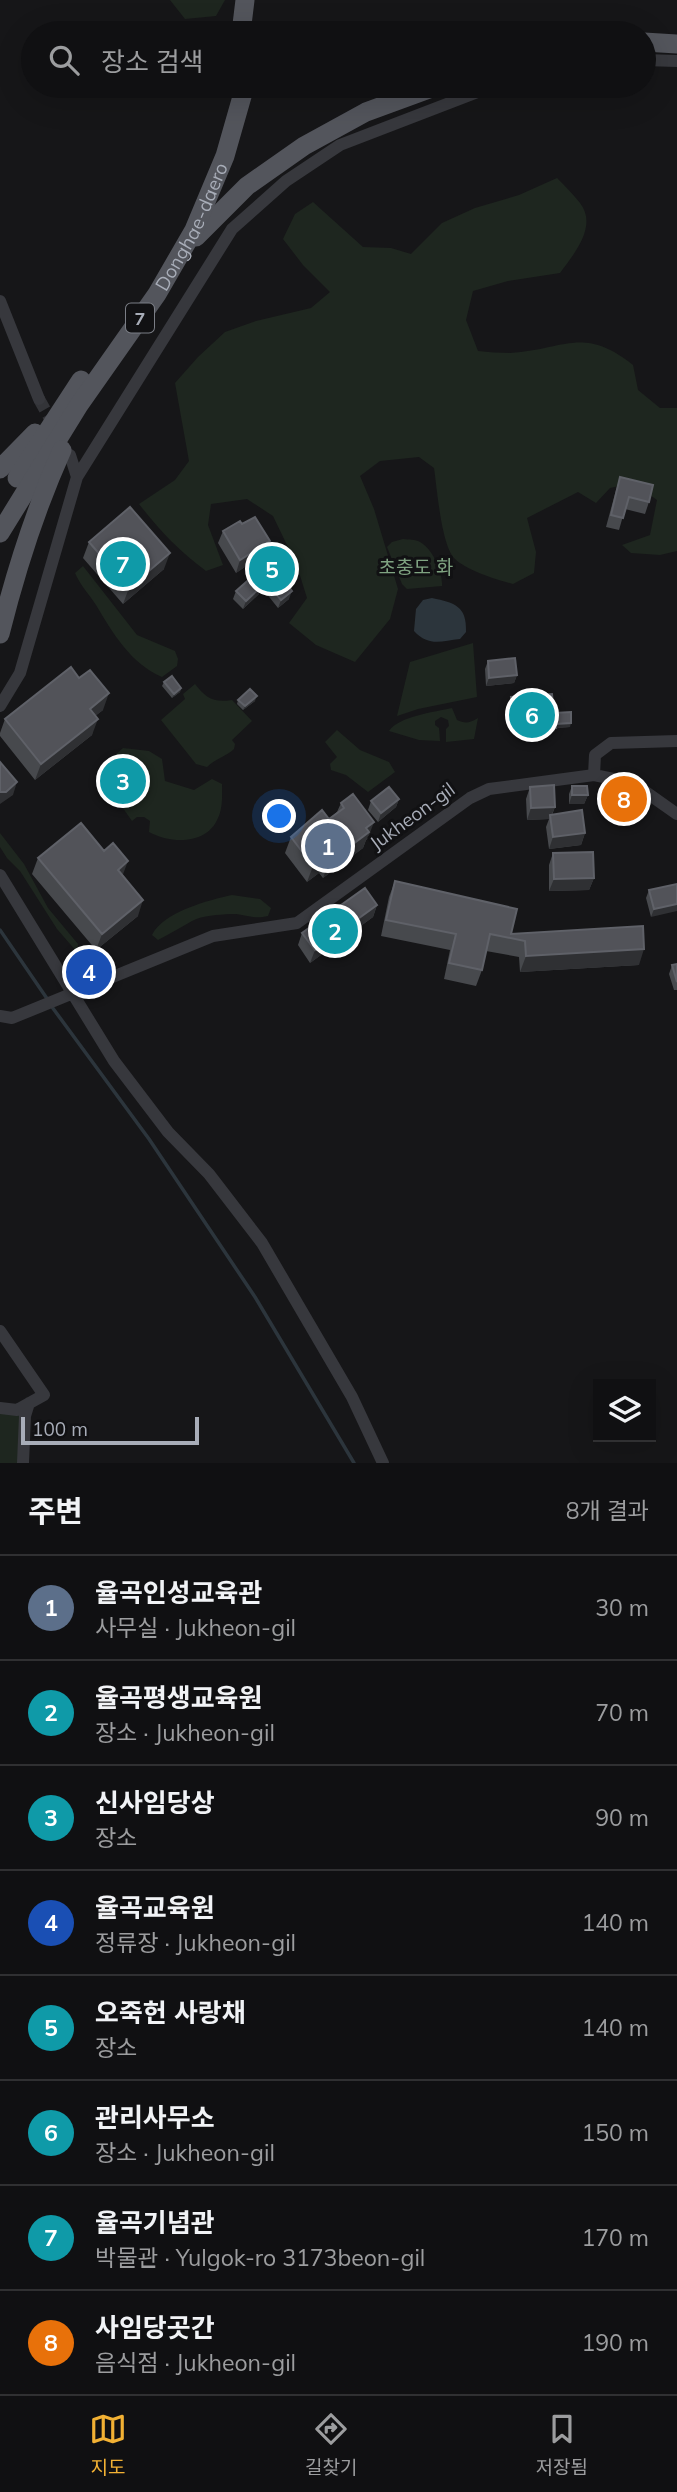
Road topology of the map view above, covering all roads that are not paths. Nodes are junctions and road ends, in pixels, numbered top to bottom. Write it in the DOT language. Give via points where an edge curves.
graph roads {
  1 [pos="244,0"];
  2 [pos="257,0"];
  3 [pos="241,21"];
  4 [pos="255,21"];
  5 [pos="656,43"];
  6 [pos="677,44"];
  7 [pos="656,60"];
  8 [pos="677,61"];
  9 [pos="228,98"];
  10 [pos="242,98"];
  11 [pos="404,98"];
  12 [pos="462,98"];
  13 [pos="182,250"];
  14 [pos="0,301"];
  15 [pos="88,392"];
  16 [pos="39,399"];
  17 [pos="63,405"];
  18 [pos="70,455"];
  19 [pos="0,469"];
  20 [pos="77,477"];
  21 [pos="0,507"];
  22 [pos="0,533"];
  23 [pos="0,634"];
  24 [pos="0,706"];
  25 [pos="677,741"];
  26 [pos="594,775"];
  27 [pos="677,814"];
  28 [pos="0,875"];
  29 [pos="68,996"];
  30 [pos="6,1017"];
  31 [pos="0,1331"];
  32 [pos="29,1403"];
  33 [pos="0,1408"];
  34 [pos="23,1463"];
  35 [pos="383,1463"];
  1 -- 3 [label="main road"];
  2 -- 4 [label="main road"];
  5 -- 6 [label="main road"];
  7 -- 8 [label="street"];
  9 -- 17 [label="main road, Donghae-daero / 7" via="200,188 183,224 147,286"];
  10 -- 13 [label="main road, Donghae-daero / 7" via="225,156"];
  11 -- 13 [label="main road" via="366,112 304,146 247,186"];
  12 -- 20 [label="street" via="340,145 286,181 232,229"];
  13 -- 15 [label="main road, Donghae-daero / 7"];
  14 -- 16 [label="street"];
  15 -- 22 [label="main road, Donghae-daero / 7"];
  15 -- 23 [label="main road" via="32,520"];
  17 -- 19 [label="main road"];
  17 -- 21 [label="main road, Donghae-daero / 7"];
  18 -- 20 [label="street"];
  20 -- 24 [label="street" via="20,673"];
  25 -- 26 [label="street" via="611,743 595,755"];
  26 -- 27 [label="street, Jukheon-gil" via="633,783"];
  26 -- 29 [label="street, Jukheon-gil" via="489,789 470,797 297,923 214,936"];
  28 -- 29 [label="street"];
  29 -- 30 [label="street, Jukheon-gil"];
  29 -- 35 [label="street" via="168,1132 209,1174 262,1243 352,1397"];
  31 -- 32 [label="street" via="44,1395"];
  32 -- 33 [label="street" via="17,1410"];
  32 -- 34 [label="street"];
}
